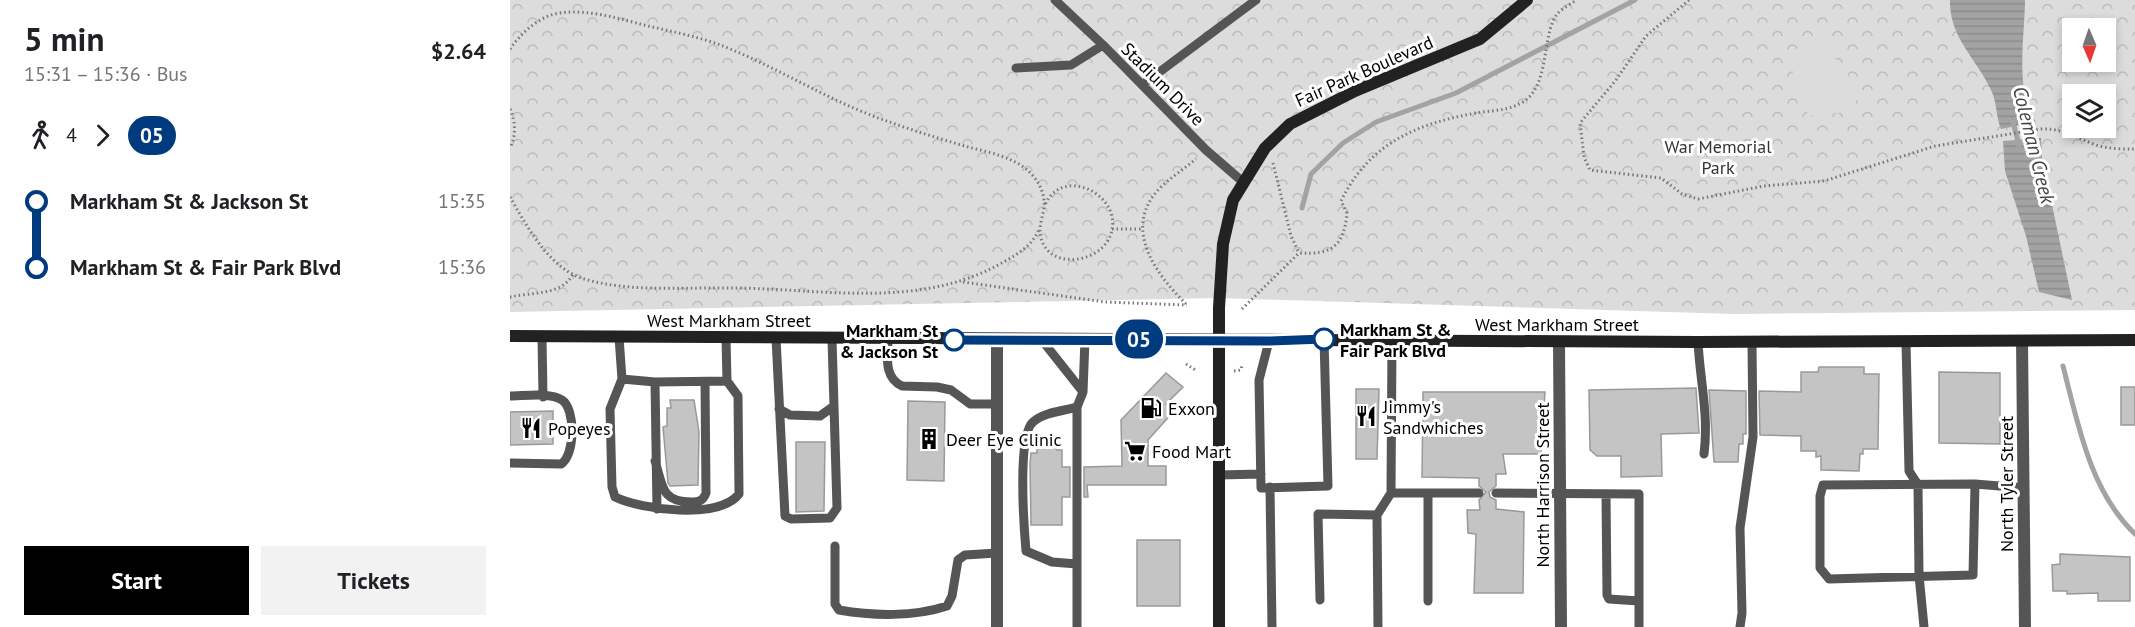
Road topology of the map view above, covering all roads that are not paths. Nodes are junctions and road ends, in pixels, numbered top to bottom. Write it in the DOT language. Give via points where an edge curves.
graph roads {
  1 [pos="1055,0"];
  2 [pos="1256,0"];
  3 [pos="1527,0"];
  4 [pos="1103,45"];
  5 [pos="1016,68"];
  6 [pos="1142,85"];
  7 [pos="1243,182"];
  8 [pos="510,336"];
  9 [pos="542,336"];
  10 [pos="619,337"];
  11 [pos="726,338"];
  12 [pos="776,338"];
  13 [pos="832,339"];
  14 [pos="888,339"];
  15 [pos="1041,339"];
  16 [pos="1085,339"];
  17 [pos="1218,339"];
  18 [pos="1324,339"];
  19 [pos="997,340"];
  20 [pos="1392,340"];
  21 [pos="2135,340"];
  22 [pos="1269,341"];
  23 [pos="2022,341"];
  24 [pos="1558,342"];
  25 [pos="1698,342"];
  26 [pos="1752,342"];
  27 [pos="1906,342"];
  28 [pos="622,379"];
  29 [pos="727,381"];
  30 [pos="655,382"];
  31 [pos="705,382"];
  32 [pos="1083,392"];
  33 [pos="510,396"];
  34 [pos="543,397"];
  35 [pos="996,404"];
  36 [pos="834,405"];
  37 [pos="1077,407"];
  38 [pos="779,409"];
  39 [pos="1704,454"];
  40 [pos="655,461"];
  41 [pos="510,463"];
  42 [pos="1261,474"];
  43 [pos="1218,475"];
  44 [pos="1975,484"];
  45 [pos="1918,485"];
  46 [pos="1270,487"];
  47 [pos="2024,488"];
  48 [pos="1391,493"];
  49 [pos="1428,493"];
  50 [pos="1479,493"];
  51 [pos="1496,493"];
  52 [pos="1560,494"];
  53 [pos="1606,494"];
  54 [pos="657,509"];
  55 [pos="1377,515"];
  56 [pos="835,546"];
  57 [pos="997,553"];
  58 [pos="1077,564"];
  59 [pos="1920,575"];
  60 [pos="1320,600"];
  61 [pos="1428,601"];
  62 [pos="1639,601"];
  63 [pos="997,627"];
  64 [pos="1077,627"];
  65 [pos="1219,627"];
  66 [pos="1272,627"];
  67 [pos="1378,627"];
  68 [pos="1561,627"];
  69 [pos="1639,627"];
  70 [pos="1740,627"];
  71 [pos="1924,627"];
  72 [pos="2025,627"];
  1 -- 4 [label="lane"];
  2 -- 6 [label="lane"];
  3 -- 7 [label="main road, Fair Park Boulevard" via="1480,39 1355,91 1290,124 1265,148"];
  4 -- 5 [label="lane, Stadium Drive" via="1071,65"];
  4 -- 6 [label="lane, Stadium Drive"];
  6 -- 7 [label="lane, Stadium Drive"];
  7 -- 17 [label="main road, Fair Park Boulevard" via="1233,200 1223,244"];
  8 -- 9 [label="main road, West Markham Street"];
  9 -- 10 [label="main road, West Markham Street"];
  9 -- 34 [label="lane"];
  10 -- 11 [label="main road, West Markham Street"];
  10 -- 28 [label="lane"];
  11 -- 12 [label="main road, West Markham Street"];
  11 -- 29 [label="lane"];
  12 -- 13 [label="main road, West Markham Street"];
  12 -- 38 [label="lane"];
  13 -- 14 [label="main road, West Markham Street"];
  13 -- 36 [label="lane"];
  14 -- 19 [label="main road, West Markham Street"];
  14 -- 35 [label="lane" via="889,376 894,382 951,390 970,404"];
  15 -- 16 [label="main road, West Markham Street"];
  15 -- 19 [label="main road, West Markham Street"];
  15 -- 32 [label="lane"];
  16 -- 17 [label="main road, West Markham Street"];
  16 -- 32 [label="lane"];
  17 -- 22 [label="main road, West Markham Street"];
  17 -- 43 [label="main road, Fair Park Boulevard"];
  18 -- 20 [label="main road, West Markham Street"];
  18 -- 22 [label="main road, West Markham Street"];
  18 -- 46 [label="lane" via="1328,486"];
  19 -- 35 [label="street"];
  20 -- 24 [label="main road, West Markham Street"];
  20 -- 48 [label="lane"];
  21 -- 23 [label="main road, West Markham Street"];
  22 -- 42 [label="lane" via="1259,380"];
  23 -- 27 [label="main road, West Markham Street"];
  23 -- 47 [label="street, North Tyler Street"];
  24 -- 25 [label="main road, West Markham Street"];
  24 -- 52 [label="street, North Harrison Street"];
  25 -- 26 [label="main road, West Markham Street"];
  25 -- 39 [label="lane" via="1700,379 1705,391"];
  26 -- 27 [label="main road, West Markham Street"];
  26 -- 70 [label="lane" via="1753,437 1740,528"];
  27 -- 45 [label="lane" via="1910,471"];
  28 -- 30 [label="lane"];
  28 -- 54 [label="lane" via="610,409 612,487 615,497 624,502"];
  29 -- 31 [label="lane"];
  29 -- 54 [label="lane" via="738,396 739,494 732,503 719,508"];
  30 -- 31 [label="lane"];
  30 -- 40 [label="lane"];
  31 -- 40 [label="lane" via="704,498 699,502 675,502 668,498"];
  32 -- 37 [label="lane"];
  33 -- 34 [label="lane"];
  34 -- 41 [label="lane" via="557,398 570,408 570,455 561,464"];
  35 -- 57 [label="street"];
  36 -- 38 [label="lane" via="820,416 790,415"];
  36 -- 38 [label="lane" via="837,508 830,518 785,516"];
  37 -- 58 [label="lane"];
  37 -- 58 [label="lane" via="1041,417 1031,423 1024,437 1023,525 1026,551 1052,562"];
  40 -- 54 [label="lane"];
  42 -- 43 [label="lane"];
  42 -- 46 [label="lane" via="1261,488"];
  43 -- 65 [label="main road, Fair Park Boulevard"];
  44 -- 45 [label="lane"];
  44 -- 47 [label="lane"];
  44 -- 59 [label="lane" via="1973,575"];
  45 -- 59 [label="lane"];
  45 -- 59 [label="lane" via="1823,485 1820,568 1829,579"];
  46 -- 66 [label="lane"];
  47 -- 72 [label="street, North Tyler Street"];
  48 -- 49 [label="lane"];
  48 -- 55 [label="lane"];
  49 -- 50 [label="lane"];
  49 -- 61 [label="lane"];
  51 -- 52 [label="lane"];
  52 -- 53 [label="lane"];
  52 -- 68 [label="street, North Harrison Street"];
  53 -- 62 [label="lane" via="1607,595 1609,599"];
  53 -- 62 [label="lane" via="1639,494"];
  55 -- 60 [label="lane" via="1318,514"];
  55 -- 67 [label="lane"];
  56 -- 57 [label="lane" via="836,604 839,610 856,613 931,611 947,606 957,560 966,555"];
  57 -- 63 [label="street"];
  58 -- 64 [label="lane"];
  59 -- 71 [label="lane"];
  62 -- 69 [label="lane"];
}
